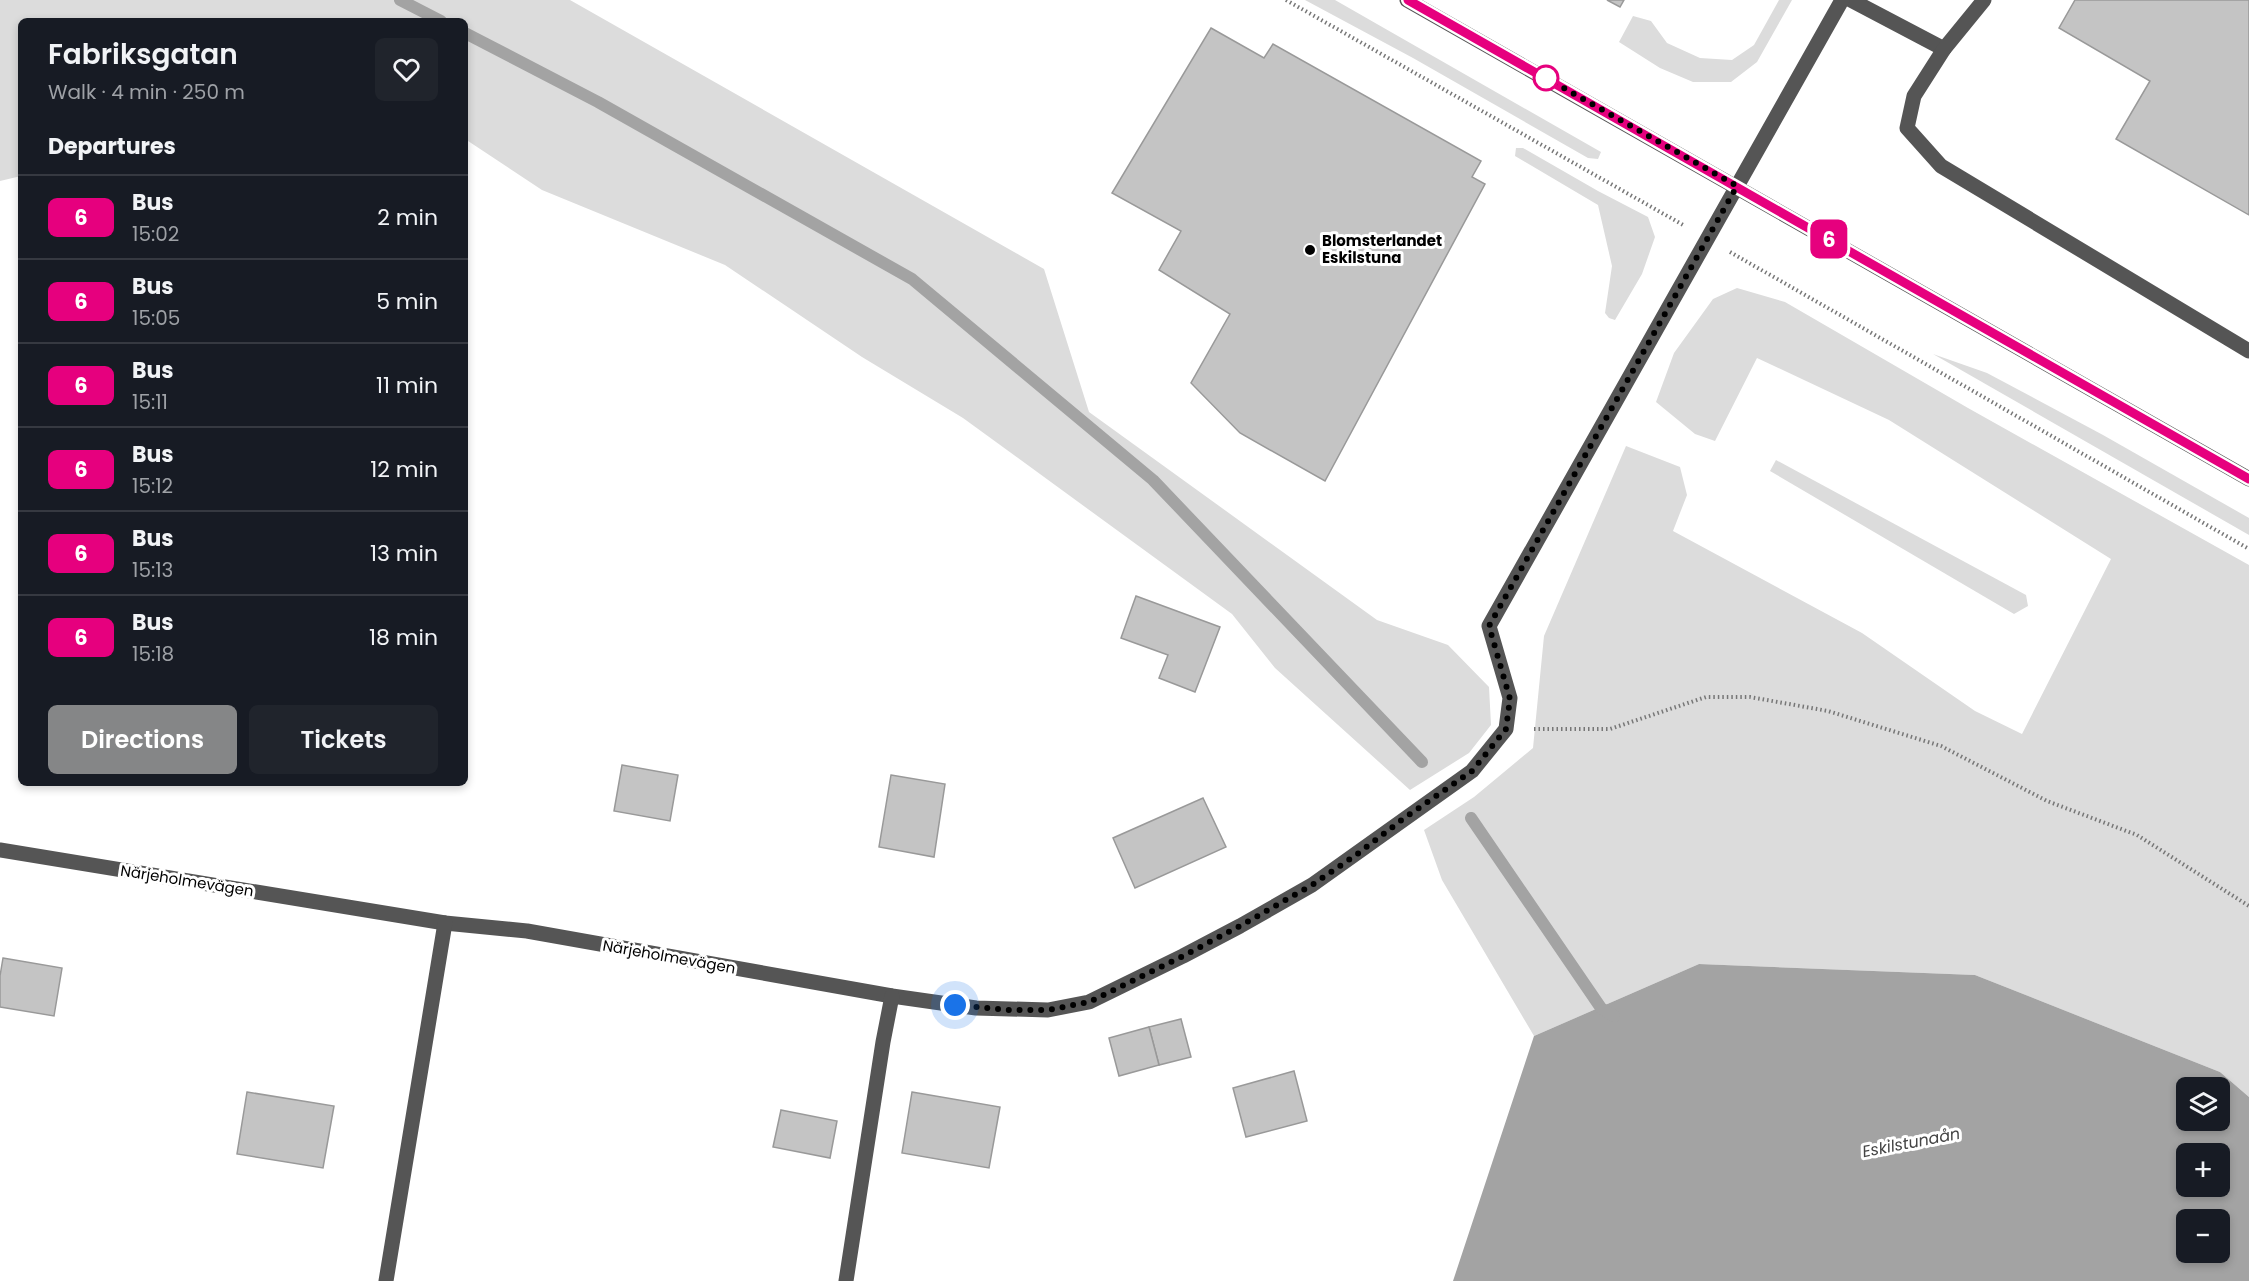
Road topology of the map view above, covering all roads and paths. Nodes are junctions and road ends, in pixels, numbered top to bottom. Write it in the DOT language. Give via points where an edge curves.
graph roads {
  1 [pos="1286,0"];
  2 [pos="1407,0"];
  3 [pos="1842,0"];
  4 [pos="1851,0"];
  5 [pos="1984,0"];
  6 [pos="1944,49"];
  7 [pos="1737,186"];
  8 [pos="1707,238"];
  9 [pos="2249,351"];
  10 [pos="2249,479"];
  11 [pos="2249,549"];
  12 [pos="1506,729"];
  13 [pos="0,850"];
  14 [pos="2249,906"];
  15 [pos="445,923"];
  16 [pos="892,996"];
  17 [pos="386,1281"];
  18 [pos="846,1281"];
  1 -- 8 [label="path"];
  2 -- 7 [label="street"];
  3 -- 7 [label="street"];
  4 -- 6 [label="street"];
  5 -- 6 [label="street"];
  6 -- 9 [label="street" via="1914,96 1907,128 1941,166"];
  7 -- 8 [label="street"];
  7 -- 10 [label="street"];
  8 -- 11 [label="path"];
  8 -- 12 [label="street" via="1489,626 1510,699"];
  12 -- 14 [label="path" via="1610,729 1706,696 1750,697 1828,711 1941,746 2047,801 2137,835"];
  12 -- 16 [label="street, Närjeholmevägen" via="1472,771 1312,885 1089,1002 1048,1010 1010,1010"];
  13 -- 15 [label="street, Närjeholmevägen"];
  15 -- 16 [label="street, Närjeholmevägen" via="527,932"];
  15 -- 17 [label="street"];
  16 -- 18 [label="street"];
}
